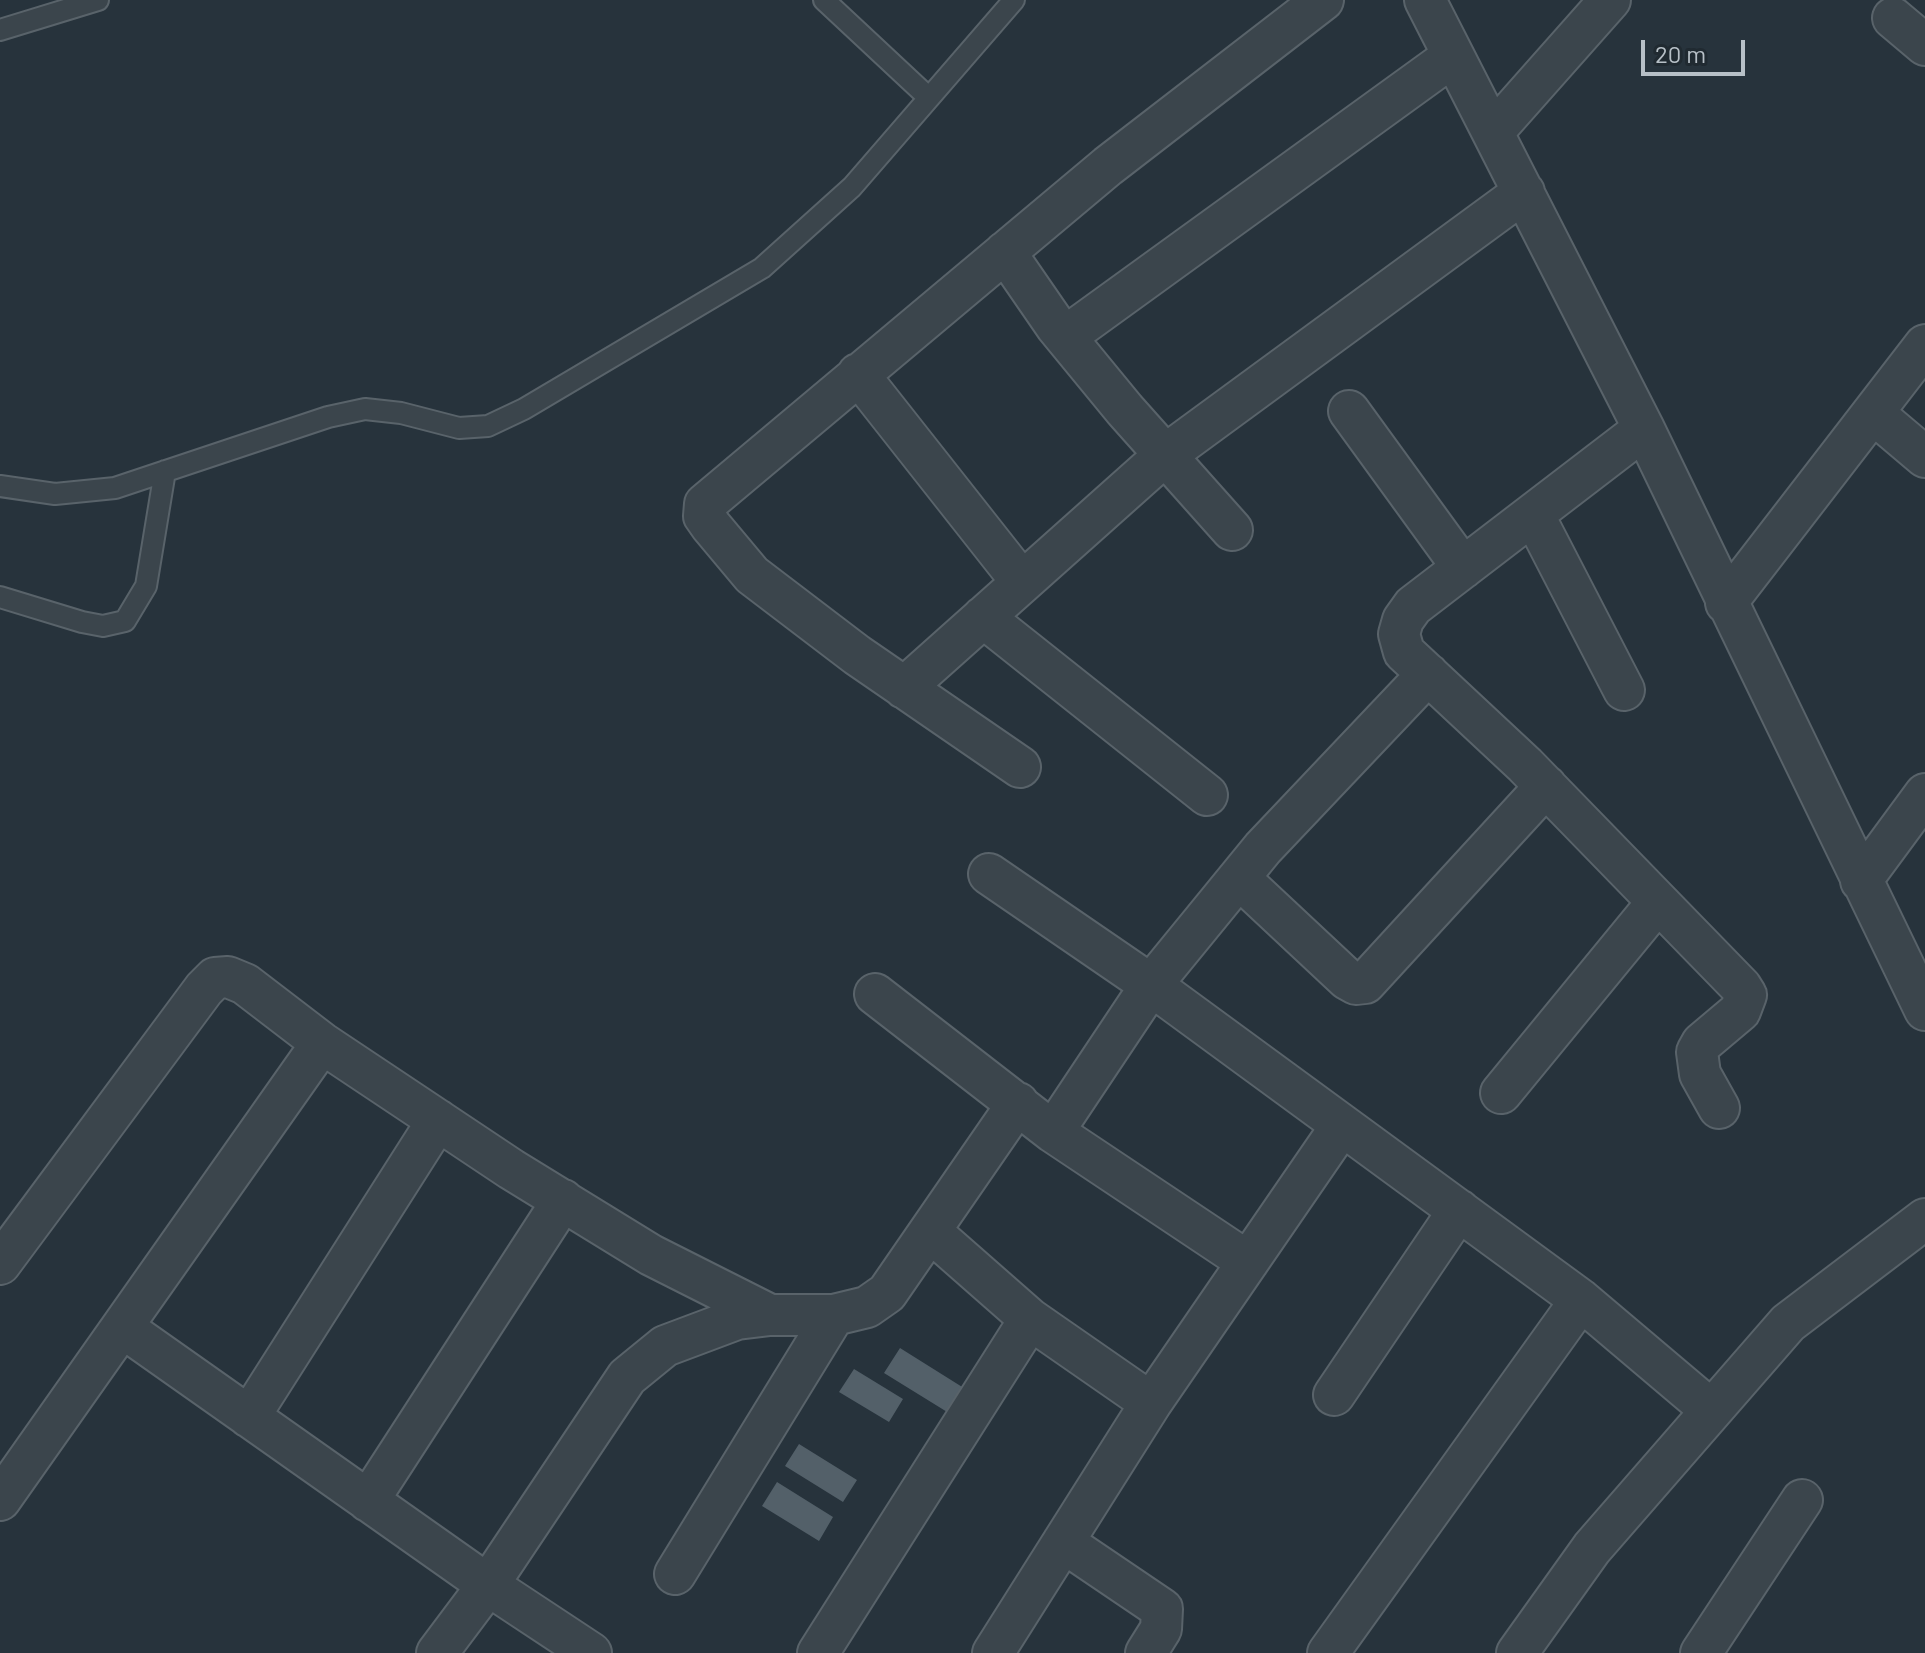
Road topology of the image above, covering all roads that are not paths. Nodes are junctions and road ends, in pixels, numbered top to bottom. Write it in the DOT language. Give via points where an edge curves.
graph roads {
  1 [pos="98,0"];
  2 [pos="824,0"];
  3 [pos="1014,0"];
  4 [pos="1323,0"];
  5 [pos="1425,0"];
  6 [pos="1610,0"];
  7 [pos="1893,18"];
  8 [pos="0,30"];
  9 [pos="1925,45"];
  10 [pos="1453,56"];
  11 [pos="929,98"];
  12 [pos="1493,132"];
  13 [pos="1524,192"];
  14 [pos="1005,252"];
  15 [pos="1065,337"];
  16 [pos="1925,345"];
  17 [pos="858,374"];
  18 [pos="1349,411"];
  19 [pos="1873,413"];
  20 [pos="1644,429"];
  21 [pos="1164,456"];
  22 [pos="1925,457"];
  23 [pos="165,471"];
  24 [pos="0,486"];
  25 [pos="1533,514"];
  26 [pos="1232,530"];
  27 [pos="1463,568"];
  28 [pos="1022,582"];
  29 [pos="0,597"];
  30 [pos="1726,603"];
  31 [pos="983,617"];
  32 [pos="1428,674"];
  33 [pos="904,688"];
  34 [pos="1624,690"];
  35 [pos="1020,767"];
  36 [pos="1546,786"];
  37 [pos="1925,794"];
  38 [pos="1207,795"];
  39 [pos="989,874"];
  40 [pos="1239,878"];
  41 [pos="1861,881"];
  42 [pos="1657,903"];
  43 [pos="1151,985"];
  44 [pos="875,994"];
  45 [pos="1925,1010"];
  46 [pos="322,1043"];
  47 [pos="1501,1093"];
  48 [pos="1018,1103"];
  49 [pos="1719,1108"];
  50 [pos="438,1120"];
  51 [pos="1342,1125"];
  52 [pos="1053,1132"];
  53 [pos="563,1200"];
  54 [pos="1459,1210"];
  55 [pos="1925,1219"];
  56 [pos="931,1232"];
  57 [pos="1248,1262"];
  58 [pos="0,1264"];
  59 [pos="1581,1300"];
  60 [pos="770,1315"];
  61 [pos="834,1315"];
  62 [pos="1030,1319"];
  63 [pos="122,1327"];
  64 [pos="1334,1395"];
  65 [pos="1151,1403"];
  66 [pos="1711,1410"];
  67 [pos="249,1417"];
  68 [pos="0,1500"];
  69 [pos="1802,1500"];
  70 [pos="368,1501"];
  71 [pos="1063,1542"];
  72 [pos="675,1574"];
  73 [pos="488,1585"];
  74 [pos="437,1653"];
  75 [pos="591,1653"];
  76 [pos="818,1653"];
  77 [pos="993,1653"];
  78 [pos="1146,1653"];
  79 [pos="1328,1653"];
  80 [pos="1517,1653"];
  81 [pos="1701,1653"];
  1 -- 8 [label="lane"];
  2 -- 11 [label="lane"];
  3 -- 11 [label="lane"];
  4 -- 14 [label="street"];
  5 -- 10 [label="street"];
  6 -- 12 [label="street"];
  7 -- 9 [label="street"];
  10 -- 12 [label="street"];
  10 -- 15 [label="street"];
  11 -- 23 [label="lane" via="852,187 762,268 524,409 488,426 459,428 365,409"];
  12 -- 13 [label="street"];
  13 -- 20 [label="street"];
  13 -- 21 [label="street"];
  14 -- 15 [label="street"];
  14 -- 17 [label="street"];
  15 -- 21 [label="street"];
  16 -- 19 [label="street"];
  17 -- 28 [label="street"];
  17 -- 33 [label="street" via="712,495 704,516 752,575"];
  18 -- 27 [label="street"];
  19 -- 22 [label="street"];
  19 -- 30 [label="street"];
  20 -- 25 [label="street"];
  20 -- 30 [label="street"];
  21 -- 26 [label="street"];
  21 -- 28 [label="street"];
  23 -- 24 [label="lane" via="115,488 55,494"];
  23 -- 29 [label="lane" via="146,586 125,621 103,626 82,622"];
  25 -- 27 [label="street"];
  25 -- 34 [label="street"];
  27 -- 32 [label="street" via="1413,606 1403,620 1399,634 1404,652"];
  28 -- 31 [label="street"];
  30 -- 41 [label="street"];
  31 -- 33 [label="street"];
  31 -- 38 [label="street"];
  32 -- 36 [label="street"];
  32 -- 40 [label="street"];
  33 -- 35 [label="street"];
  36 -- 40 [label="street" via="1365,983 1347,979"];
  36 -- 42 [label="street"];
  37 -- 41 [label="street"];
  39 -- 43 [label="street"];
  40 -- 43 [label="street"];
  41 -- 45 [label="street"];
  42 -- 47 [label="street"];
  42 -- 49 [label="street" via="1746,995 1740,1011 1697,1052 1700,1074"];
  43 -- 51 [label="street"];
  43 -- 52 [label="street"];
  44 -- 48 [label="street"];
  46 -- 50 [label="street"];
  46 -- 58 [label="street" via="245,984 215,978"];
  46 -- 63 [label="street"];
  48 -- 52 [label="street"];
  48 -- 56 [label="street"];
  50 -- 53 [label="street"];
  50 -- 67 [label="street"];
  51 -- 54 [label="street"];
  51 -- 57 [label="street"];
  52 -- 57 [label="street"];
  53 -- 60 [label="street" via="651,1255"];
  53 -- 70 [label="street"];
  54 -- 59 [label="street"];
  54 -- 64 [label="street"];
  55 -- 66 [label="street" via="1788,1323"];
  56 -- 61 [label="street" via="887,1293 867,1307"];
  56 -- 62 [label="street"];
  57 -- 65 [label="street"];
  59 -- 66 [label="street"];
  59 -- 79 [label="street"];
  60 -- 61 [label="street"];
  60 -- 73 [label="street" via="737,1319 665,1346 627,1377"];
  61 -- 72 [label="street"];
  62 -- 65 [label="street"];
  62 -- 76 [label="street"];
  63 -- 67 [label="street"];
  63 -- 68 [label="street"];
  65 -- 71 [label="street"];
  66 -- 80 [label="street" via="1592,1548"];
  67 -- 70 [label="street"];
  69 -- 81 [label="street"];
  70 -- 73 [label="street"];
  71 -- 77 [label="street"];
  71 -- 78 [label="street" via="1162,1609 1161,1629"];
  73 -- 74 [label="street"];
  73 -- 75 [label="street"];
}
